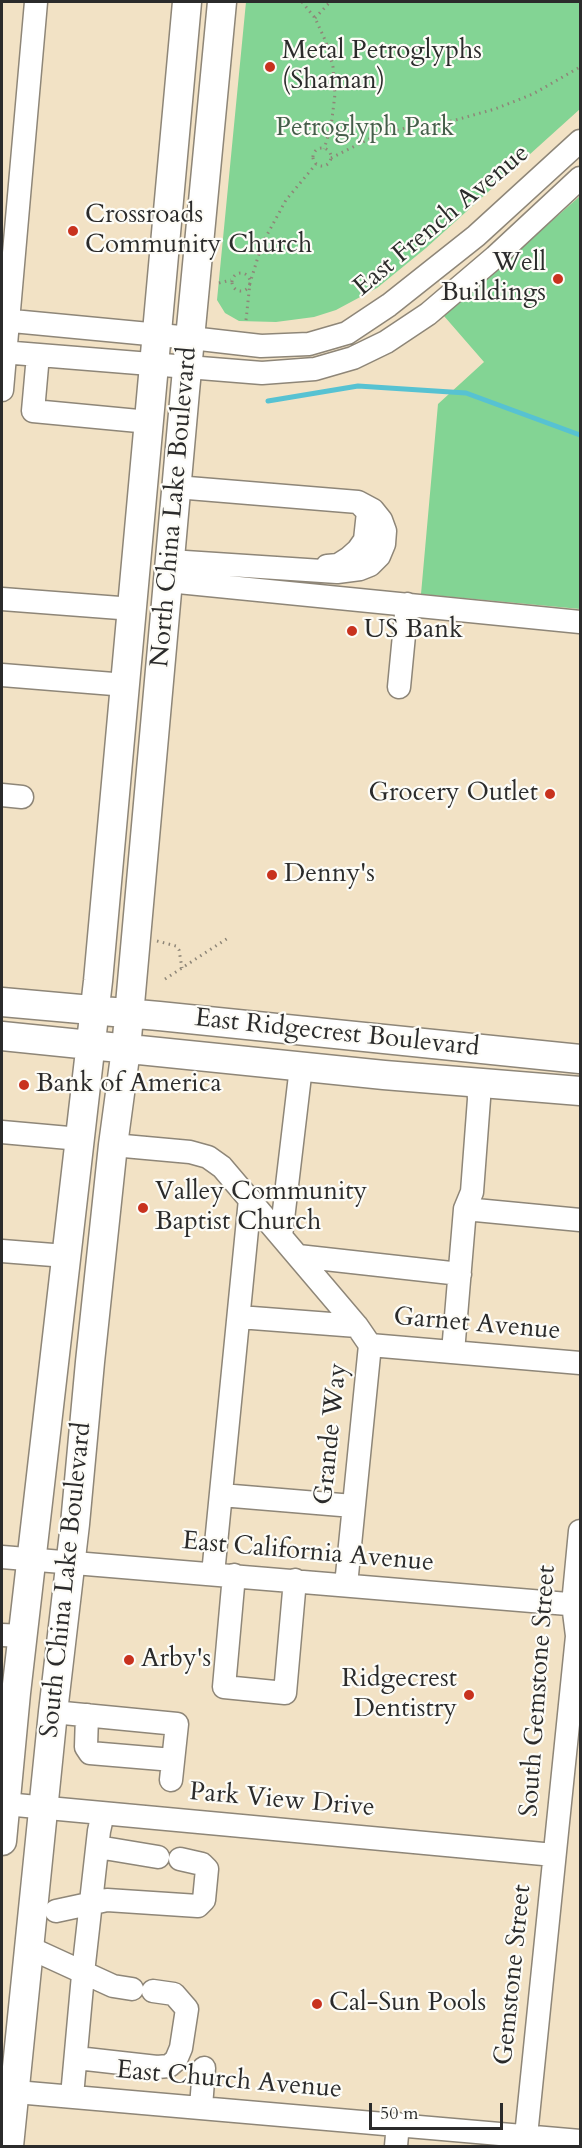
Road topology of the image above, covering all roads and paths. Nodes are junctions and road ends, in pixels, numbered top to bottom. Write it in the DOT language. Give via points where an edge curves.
graph roads {
  1 [pos="36,2"];
  2 [pos="187,2"];
  3 [pos="207,2"];
  4 [pos="222,2"];
  5 [pos="302,2"];
  6 [pos="330,2"];
  7 [pos="315,18"];
  8 [pos="580,67"];
  9 [pos="210,129"];
  10 [pos="580,141"];
  11 [pos="324,149"];
  12 [pos="331,158"];
  13 [pos="315,164"];
  14 [pos="580,178"];
  15 [pos="232,280"];
  16 [pos="219,283"];
  17 [pos="250,283"];
  18 [pos="246,320"];
  19 [pos="4,321"];
  20 [pos="156,336"];
  21 [pos="190,338"];
  22 [pos="3,352"];
  23 [pos="38,356"];
  24 [pos="154,365"];
  25 [pos="187,368"];
  26 [pos="2,390"];
  27 [pos="149,422"];
  28 [pos="176,488"];
  29 [pos="141,516"];
  30 [pos="169,571"];
  31 [pos="2,599"];
  32 [pos="407,604"];
  33 [pos="133,609"];
  34 [pos="580,622"];
  35 [pos="162,660"];
  36 [pos="2,675"];
  37 [pos="126,685"];
  38 [pos="399,687"];
  39 [pos="228,938"];
  40 [pos="155,941"];
  41 [pos="182,968"];
  42 [pos="165,979"];
  43 [pos="2,1002"];
  44 [pos="94,1010"];
  45 [pos="129,1013"];
  46 [pos="2,1036"];
  47 [pos="91,1046"];
  48 [pos="126,1049"];
  49 [pos="580,1059"];
  50 [pos="301,1067"];
  51 [pos="478,1083"];
  52 [pos="580,1091"];
  53 [pos="2,1132"];
  54 [pos="80,1139"];
  55 [pos="113,1145"];
  56 [pos="250,1199"];
  57 [pos="465,1209"];
  58 [pos="580,1220"];
  59 [pos="281,1236"];
  60 [pos="2,1251"];
  61 [pos="298,1256"];
  62 [pos="66,1257"];
  63 [pos="460,1274"];
  64 [pos="239,1317"];
  65 [pos="357,1326"];
  66 [pos="369,1345"];
  67 [pos="453,1352"];
  68 [pos="580,1363"];
  69 [pos="221,1495"];
  70 [pos="353,1506"];
  71 [pos="580,1531"];
  72 [pos="2,1557"];
  73 [pos="31,1559"];
  74 [pos="70,1563"];
  75 [pos="223,1575"];
  76 [pos="295,1580"];
  77 [pos="346,1585"];
  78 [pos="577,1604"];
  79 [pos="12,1635"];
  80 [pos="8,1692"];
  81 [pos="53,1712"];
  82 [pos="87,1715"];
  83 [pos="5,1804"];
  84 [pos="44,1807"];
  85 [pos="101,1813"];
  86 [pos="2,1841"];
  87 [pos="98,1847"];
  88 [pos="554,1855"];
  89 [pos="107,1900"];
  90 [pos="56,1911"];
  91 [pos="30,1948"];
  92 [pos="133,1989"];
  93 [pos="81,2000"];
  94 [pos="77,2058"];
  95 [pos="204,2068"];
  96 [pos="9,2090"];
  97 [pos="72,2096"];
  98 [pos="201,2107"];
  99 [pos="397,2135"];
  100 [pos="526,2136"];
  101 [pos="580,2141"];
  102 [pos="9,2146"];
  1 -- 19 [label="street"];
  2 -- 20 [label="main road, North China Lake Boulevard"];
  3 -- 9 [label="main road" via="199,101"];
  4 -- 9 [label="main road, North China Lake Boulevard"];
  5 -- 7 [label="path"];
  6 -- 7 [label="path"];
  7 -- 11 [label="path" via="333,67 335,94"];
  8 -- 12 [label="path" via="533,94 495,109 377,135"];
  9 -- 21 [label="main road, North China Lake Boulevard"];
  10 -- 21 [label="street, East French Avenue" via="476,237 390,305 347,333 309,344 261,346"];
  11 -- 12 [label="path"];
  11 -- 13 [label="path" via="314,153"];
  12 -- 13 [label="path" via="326,165"];
  13 -- 17 [label="path" via="286,200 261,244"];
  14 -- 25 [label="street" via="428,314 370,350 315,369 262,373"];
  15 -- 16 [label="path"];
  15 -- 17 [label="path" via="241,273 248,276"];
  15 -- 17 [label="path" via="240,291"];
  17 -- 18 [label="path"];
  19 -- 20 [label="street, East French Avenue"];
  19 -- 22 [label="street"];
  20 -- 21 [label="street, East French Avenue"];
  20 -- 24 [label="main road, North China Lake Boulevard"];
  21 -- 25 [label="main road, North China Lake Boulevard"];
  22 -- 23 [label="street"];
  22 -- 26 [label="street"];
  23 -- 24 [label="street"];
  23 -- 27 [label="street" via="33,411"];
  24 -- 25 [label="street"];
  24 -- 27 [label="main road, North China Lake Boulevard"];
  25 -- 28 [label="main road, North China Lake Boulevard"];
  27 -- 29 [label="main road, North China Lake Boulevard"];
  28 -- 30 [label="main road, North China Lake Boulevard"];
  28 -- 30 [label="street" via="358,502 374,510 381,520 384,544 370,565 337,572"];
  29 -- 33 [label="main road, North China Lake Boulevard"];
  29 -- 35 [label="main road" via="150,526 156,545 149,638 152,649"];
  30 -- 32 [label="street"];
  30 -- 35 [label="main road, North China Lake Boulevard"];
  31 -- 33 [label="street"];
  32 -- 34 [label="street"];
  32 -- 38 [label="street"];
  33 -- 37 [label="main road, North China Lake Boulevard"];
  35 -- 45 [label="main road, North China Lake Boulevard"];
  36 -- 37 [label="street"];
  37 -- 44 [label="main road, North China Lake Boulevard"];
  39 -- 41 [label="path"];
  40 -- 41 [label="path" via="176,946"];
  41 -- 42 [label="path"];
  43 -- 44 [label="main road, East Ridgecrest Boulevard"];
  44 -- 45 [label="main road, East Ridgecrest Boulevard"];
  44 -- 47 [label="main road, South China Lake Boulevard"];
  45 -- 48 [label="main road, South China Lake Boulevard"];
  45 -- 49 [label="main road, East Ridgecrest Boulevard"];
  46 -- 47 [label="main road, East Ridgecrest Boulevard"];
  47 -- 48 [label="main road, East Ridgecrest Boulevard"];
  47 -- 54 [label="main road, South China Lake Boulevard"];
  48 -- 50 [label="main road, East Ridgecrest Boulevard"];
  48 -- 55 [label="main road, South China Lake Boulevard"];
  50 -- 51 [label="main road, East Ridgecrest Boulevard"];
  50 -- 59 [label="street"];
  51 -- 52 [label="main road, East Ridgecrest Boulevard"];
  51 -- 57 [label="street" via="472,1192"];
  53 -- 54 [label="street"];
  54 -- 62 [label="main road, South China Lake Boulevard"];
  55 -- 56 [label="street, Grande Way" via="208,1157"];
  55 -- 74 [label="main road, South China Lake Boulevard"];
  56 -- 59 [label="street, Grande Way"];
  56 -- 64 [label="street"];
  57 -- 58 [label="street"];
  57 -- 63 [label="street"];
  59 -- 61 [label="street, Grande Way"];
  60 -- 62 [label="street"];
  61 -- 63 [label="street"];
  61 -- 65 [label="street, Grande Way"];
  62 -- 73 [label="main road, South China Lake Boulevard"];
  63 -- 67 [label="street"];
  64 -- 65 [label="street"];
  64 -- 69 [label="street"];
  65 -- 66 [label="street, Grande Way"];
  66 -- 67 [label="street, Garnet Avenue"];
  66 -- 70 [label="street, Grande Way"];
  67 -- 68 [label="street, Garnet Avenue"];
  69 -- 70 [label="street"];
  69 -- 75 [label="street"];
  70 -- 77 [label="street, Grande Way"];
  71 -- 78 [label="street, South Gemstone Street"];
  72 -- 73 [label="street, East California Avenue"];
  73 -- 74 [label="street, East California Avenue"];
  73 -- 79 [label="main road, South China Lake Boulevard"];
  74 -- 75 [label="street, East California Avenue"];
  74 -- 81 [label="main road, South China Lake Boulevard"];
  75 -- 76 [label="street, East California Avenue"];
  75 -- 76 [label="street" via="224,1687 285,1693"];
  76 -- 77 [label="street, East California Avenue"];
  77 -- 78 [label="street, East California Avenue"];
  78 -- 88 [label="street, South Gemstone Street"];
  79 -- 80 [label="main road, South China Lake Boulevard"];
  80 -- 83 [label="main road, South China Lake Boulevard"];
  81 -- 82 [label="street"];
  81 -- 84 [label="main road, South China Lake Boulevard"];
  82 -- 82 [label="street" via="86,1746 90,1753 172,1770 177,1725"];
  83 -- 84 [label="street, Park View Drive"];
  83 -- 86 [label="main road, South China Lake Boulevard"];
  84 -- 85 [label="street, Park View Drive"];
  84 -- 91 [label="main road, South China Lake Boulevard"];
  85 -- 87 [label="street"];
  85 -- 88 [label="street, Park View Drive"];
  85 -- 89 [label="street" via="90,1885"];
  87 -- 89 [label="street" via="202,1864 207,1869 204,1900 198,1906"];
  87 -- 93 [label="street"];
  88 -- 100 [label="street, Gemstone Street"];
  89 -- 90 [label="street"];
  91 -- 92 [label="street"];
  91 -- 96 [label="main road, South China Lake Boulevard"];
  92 -- 93 [label="street"];
  92 -- 94 [label="street" via="174,1994 187,2008 182,2048 176,2060 169,2066 156,2067"];
  93 -- 94 [label="street"];
  94 -- 97 [label="street"];
  95 -- 98 [label="street"];
  96 -- 97 [label="street, East Church Avenue"];
  96 -- 102 [label="main road, South China Lake Boulevard"];
  97 -- 98 [label="street, East Church Avenue"];
  98 -- 99 [label="street, East Church Avenue"];
  99 -- 100 [label="street, East Church Avenue"];
  100 -- 101 [label="street, East Church Avenue"];
}
